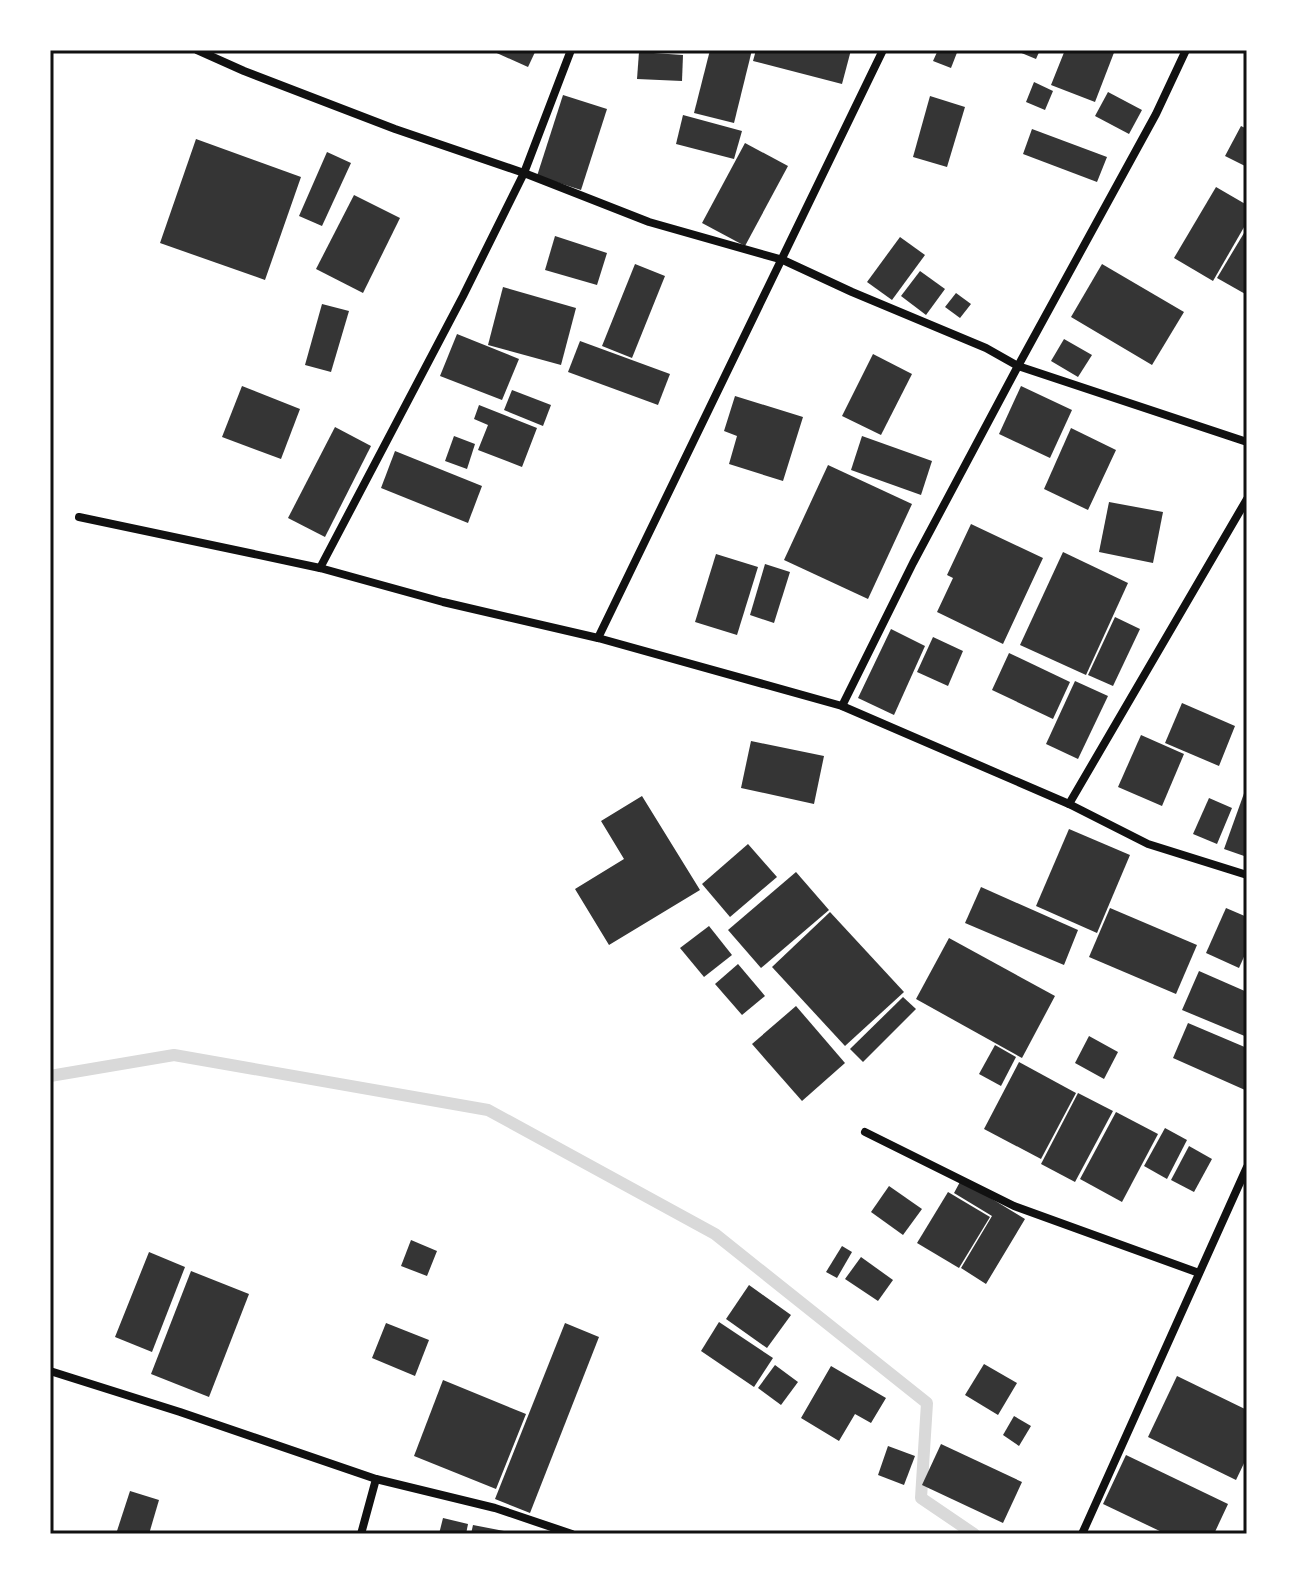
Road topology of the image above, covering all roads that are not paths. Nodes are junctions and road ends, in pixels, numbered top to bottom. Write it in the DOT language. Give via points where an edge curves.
graph roads {
  1 [pos="197,50"];
  2 [pos="571,50"];
  3 [pos="883,50"];
  4 [pos="1186,50"];
  5 [pos="524,173"];
  6 [pos="783,260"];
  7 [pos="1018,366"];
  8 [pos="1247,442"];
  9 [pos="1247,499"];
  10 [pos="79,517"];
  11 [pos="320,568"];
  12 [pos="598,638"];
  13 [pos="842,706"];
  14 [pos="1069,804"];
  15 [pos="1247,875"];
  16 [pos="865,1132"];
  17 [pos="1247,1167"];
  18 [pos="1199,1273"];
  19 [pos="50,1371"];
  20 [pos="376,1479"];
  21 [pos="361,1534"];
  22 [pos="572,1534"];
  23 [pos="1082,1534"];
  1 -- 5 [label="street" via="395,129"];
  2 -- 5 [label="street"];
  3 -- 6 [label="street"];
  4 -- 7 [label="street"];
  5 -- 6 [label="street" via="649,222"];
  5 -- 11 [label="street"];
  6 -- 7 [label="street"];
  6 -- 12 [label="street"];
  7 -- 8 [label="street"];
  7 -- 13 [label="street"];
  9 -- 14 [label="street"];
  10 -- 11 [label="street"];
  11 -- 12 [label="street"];
  12 -- 13 [label="street"];
  13 -- 14 [label="street"];
  14 -- 15 [label="street" via="1148,844"];
  16 -- 18 [label="street" via="1014,1206"];
  17 -- 18 [label="street"];
  18 -- 23 [label="street"];
  19 -- 20 [label="street"];
  20 -- 21 [label="street"];
  20 -- 22 [label="street" via="495,1508"];
}
